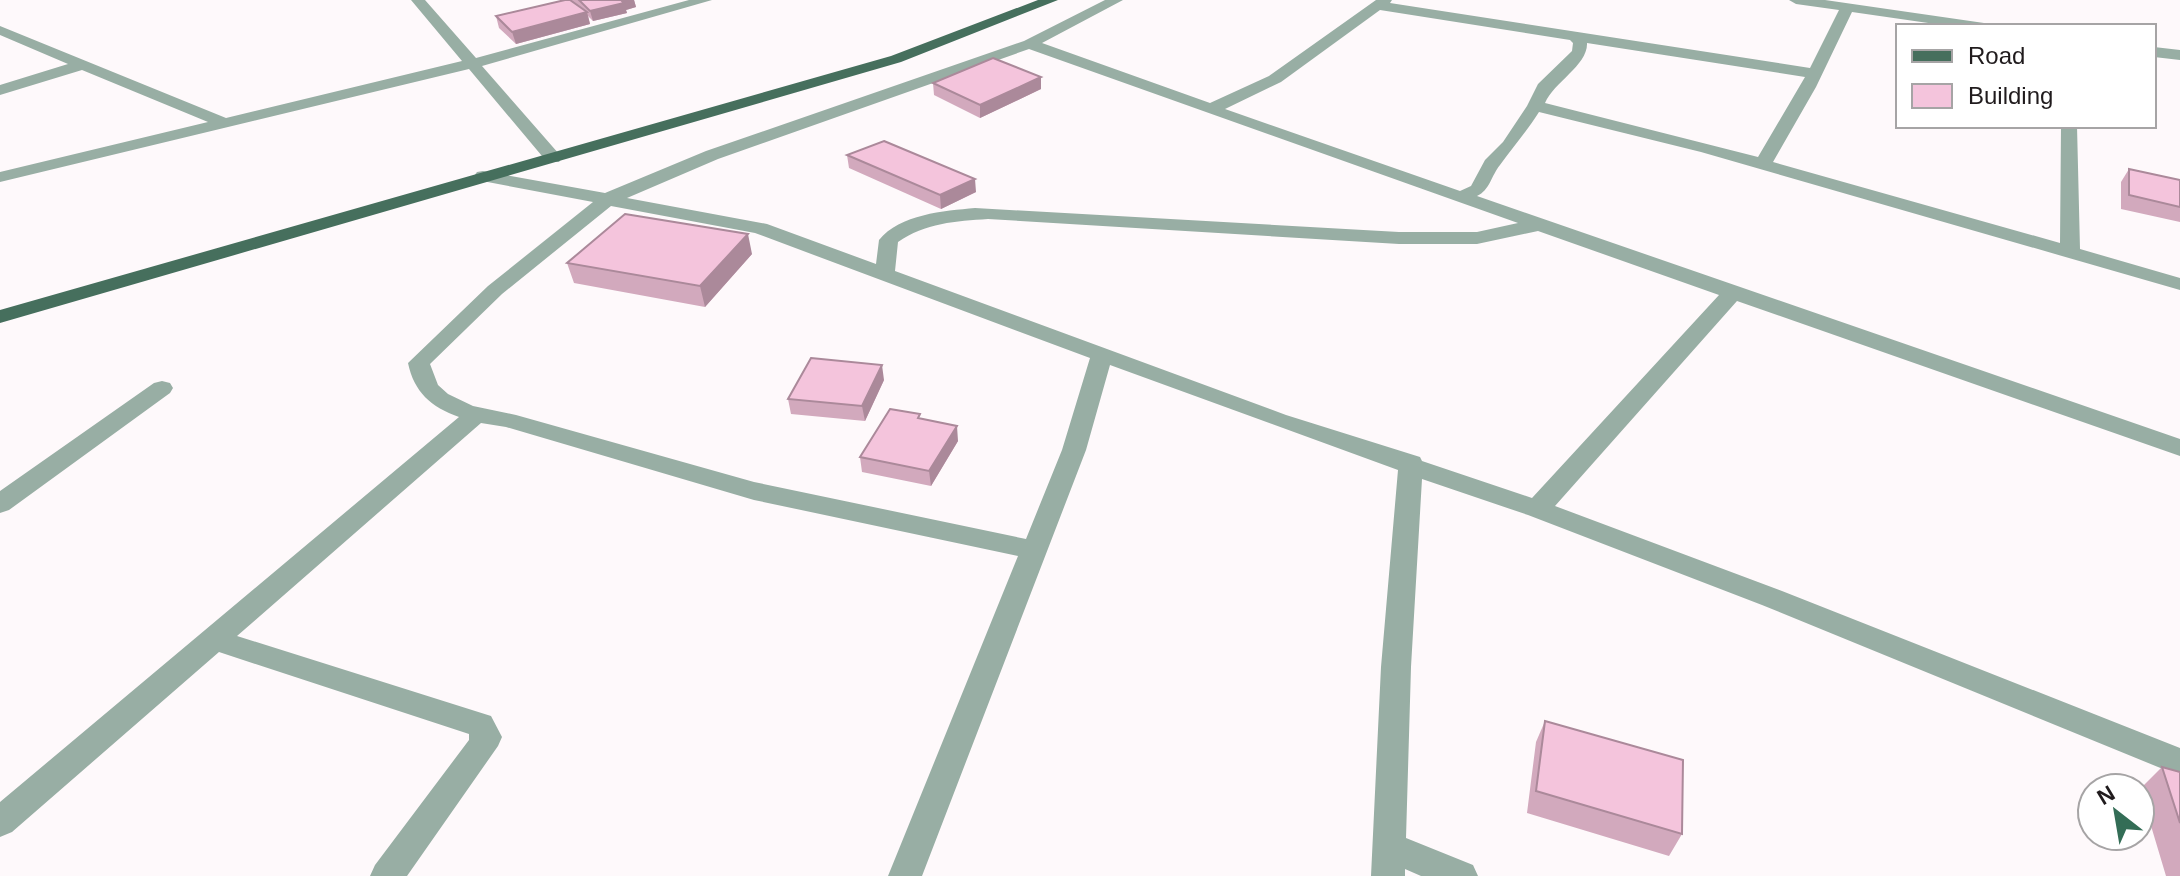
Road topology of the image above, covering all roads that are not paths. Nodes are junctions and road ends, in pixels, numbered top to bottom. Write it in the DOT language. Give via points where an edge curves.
graph roads {
  1 [pos="418,0"];
  2 [pos="705,0"];
  3 [pos="1051,0"];
  4 [pos="1116,0"];
  5 [pos="1796,0"];
  6 [pos="1380,2"];
  7 [pos="1859,5"];
  8 [pos="1968,24"];
  9 [pos="0,30"];
  10 [pos="1575,37"];
  11 [pos="1029,44"];
  12 [pos="2156,52"];
  13 [pos="2180,55"];
  14 [pos="84,64"];
  15 [pos="471,64"];
  16 [pos="1815,74"];
  17 [pos="0,90"];
  18 [pos="1535,106"];
  19 [pos="1213,108"];
  20 [pos="224,123"];
  21 [pos="2069,128"];
  22 [pos="553,158"];
  23 [pos="1762,166"];
  24 [pos="483,176"];
  25 [pos="0,177"];
  26 [pos="1461,197"];
  27 [pos="608,199"];
  28 [pos="1538,224"];
  29 [pos="2070,252"];
  30 [pos="885,273"];
  31 [pos="2180,284"];
  32 [pos="1733,292"];
  33 [pos="0,317"];
  34 [pos="1102,353"];
  35 [pos="162,388"];
  36 [pos="476,415"];
  37 [pos="2180,448"];
  38 [pos="1411,463"];
  39 [pos="0,504"];
  40 [pos="1537,509"];
  41 [pos="1034,550"];
  42 [pos="213,639"];
  43 [pos="2180,762"];
  44 [pos="0,822"];
  45 [pos="1388,862"];
  46 [pos="387,876"];
  47 [pos="905,876"];
  48 [pos="1461,876"];
  1 -- 15 [label="street"];
  2 -- 15 [label="street"];
  3 -- 22 [label="main road" via="896,59"];
  4 -- 11 [label="street"];
  5 -- 7 [label="street"];
  6 -- 10 [label="street"];
  6 -- 19 [label="street" via="1275,79"];
  7 -- 8 [label="street"];
  7 -- 16 [label="street"];
  9 -- 14 [label="street"];
  10 -- 16 [label="street"];
  10 -- 18 [label="street" via="1580,52 1544,87"];
  11 -- 19 [label="street"];
  11 -- 27 [label="street" via="712,155"];
  12 -- 13 [label="street"];
  14 -- 17 [label="street"];
  14 -- 20 [label="street"];
  15 -- 20 [label="street"];
  15 -- 22 [label="street"];
  16 -- 23 [label="street"];
  18 -- 23 [label="street"];
  18 -- 26 [label="street" via="1478,189"];
  19 -- 26 [label="street"];
  20 -- 25 [label="street"];
  21 -- 29 [label="street"];
  22 -- 24 [label="main road"];
  23 -- 29 [label="street"];
  24 -- 27 [label="street"];
  24 -- 33 [label="main road"];
  26 -- 28 [label="street"];
  27 -- 30 [label="street" via="760,228"];
  27 -- 36 [label="street" via="495,290 419,363 421,377 446,406"];
  28 -- 30 [label="street" via="1477,238 1399,238 988,213 946,215 901,230 889,240"];
  28 -- 32 [label="street"];
  29 -- 31 [label="street"];
  30 -- 34 [label="street"];
  32 -- 37 [label="street"];
  32 -- 40 [label="street"];
  34 -- 38 [label="street" via="1278,420"];
  34 -- 41 [label="street" via="1074,450"];
  35 -- 39 [label="street"];
  36 -- 41 [label="street" via="754,491"];
  36 -- 42 [label="street"];
  38 -- 40 [label="street"];
  38 -- 45 [label="street"];
  40 -- 43 [label="street"];
  41 -- 47 [label="street"];
  42 -- 44 [label="street"];
  42 -- 46 [label="street" via="480,725 487,737 480,749"];
  45 -- 48 [label="street"];
}
